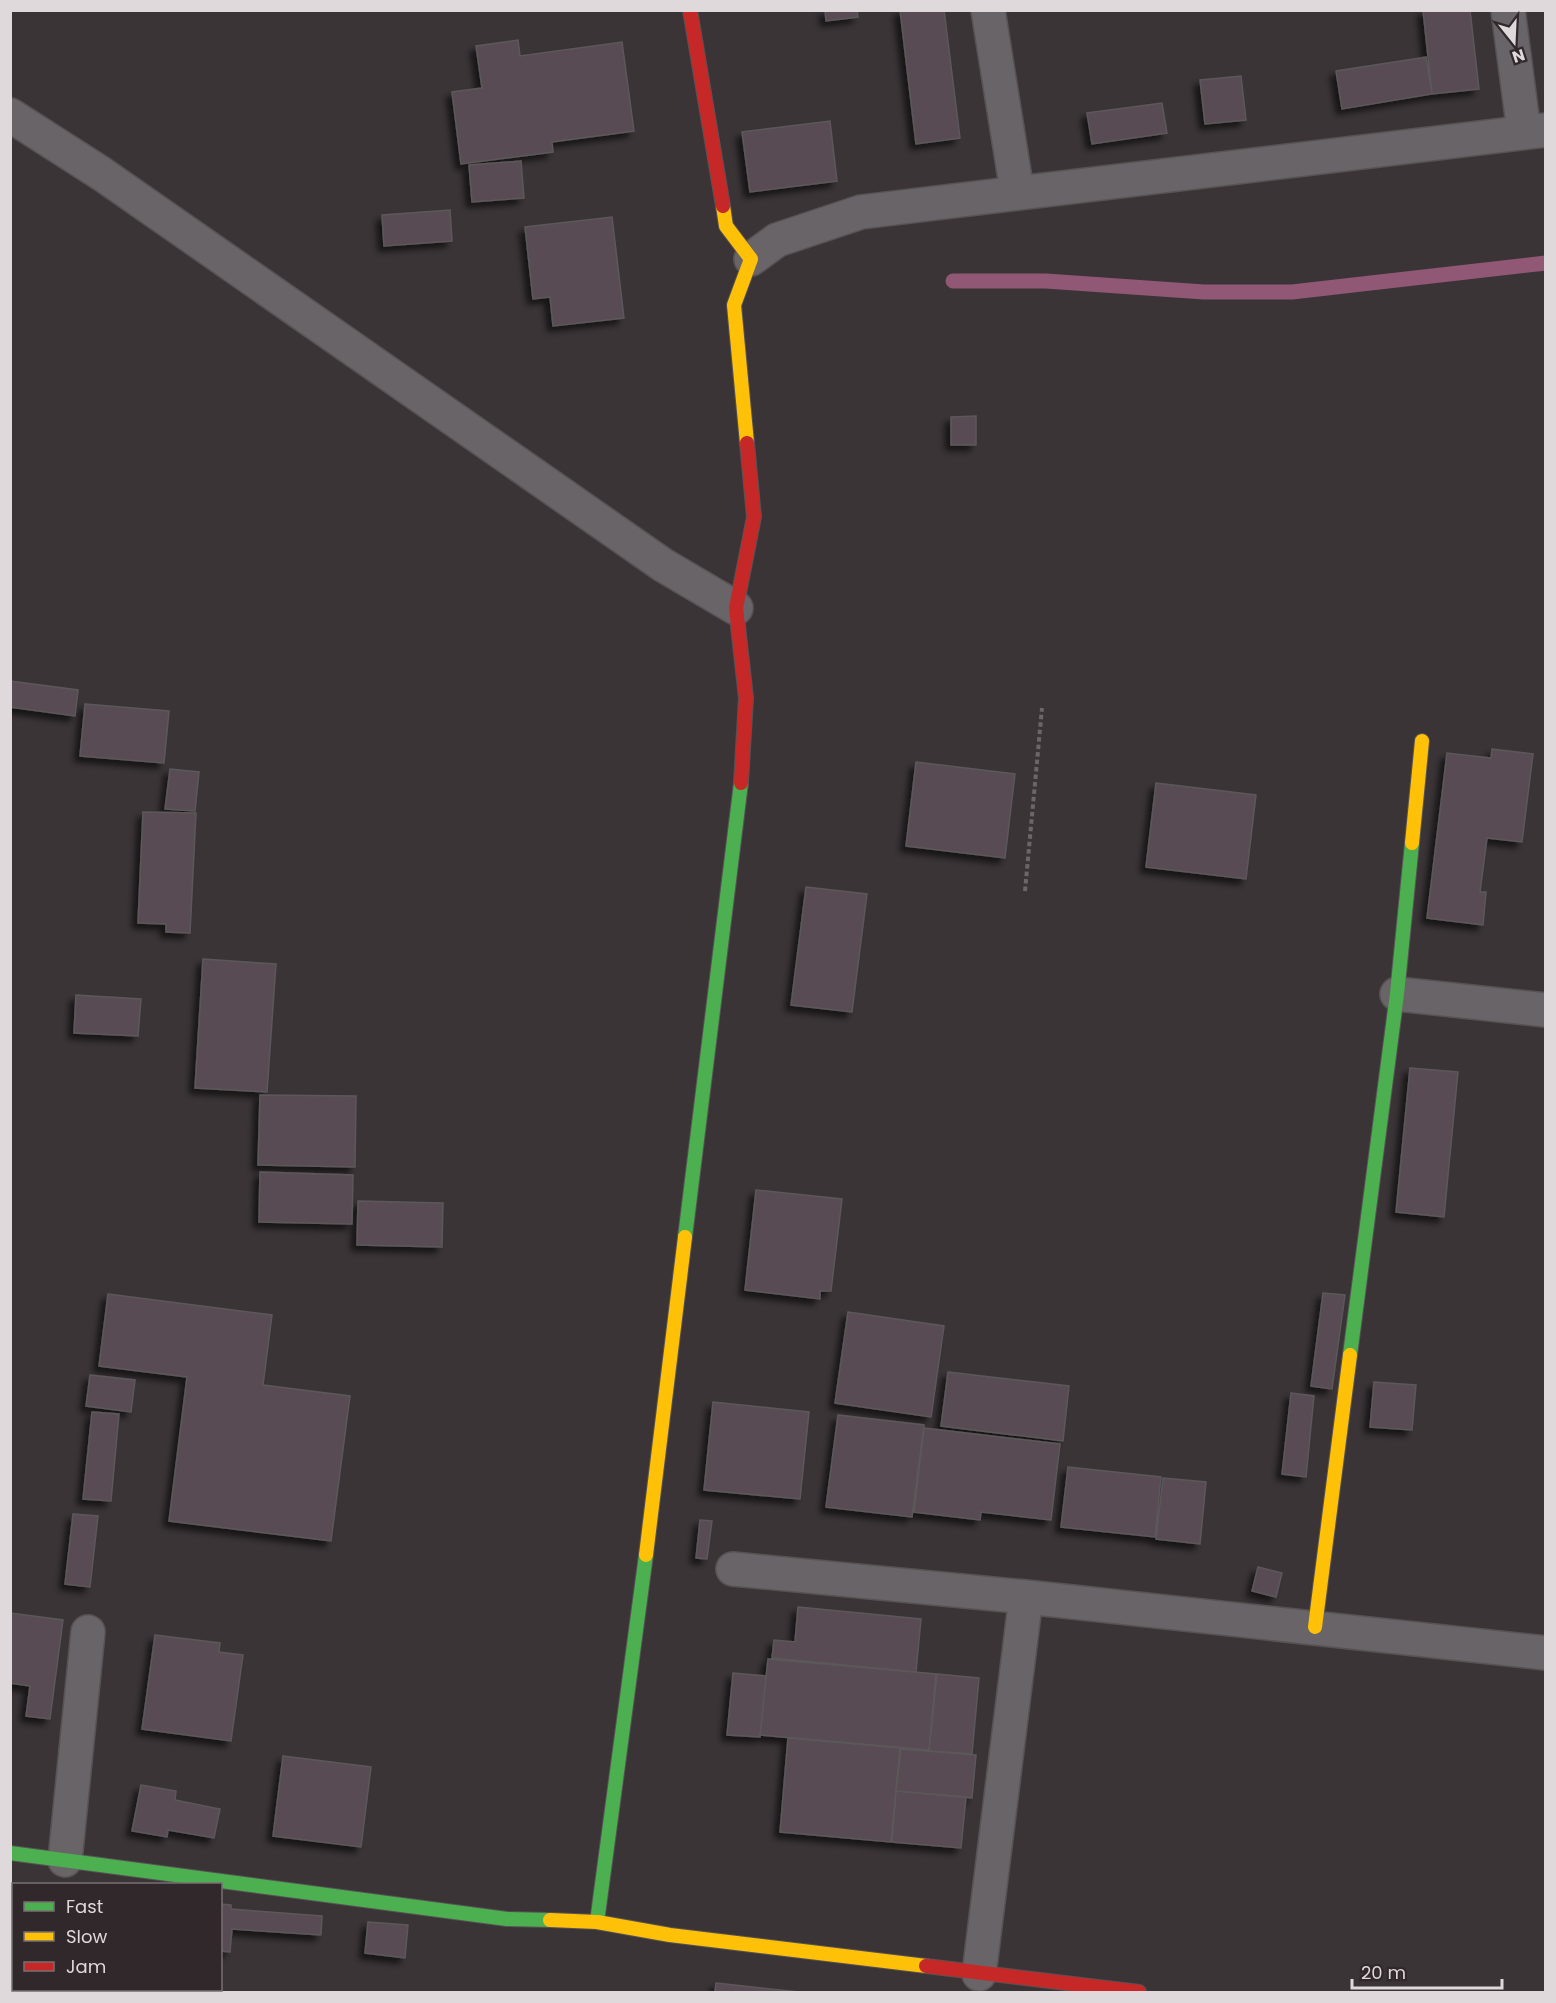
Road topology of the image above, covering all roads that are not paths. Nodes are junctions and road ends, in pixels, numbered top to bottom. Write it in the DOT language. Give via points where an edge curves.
graph roads {
  1 [pos="690,10"];
  2 [pos="988,10"];
  3 [pos="1508,10"];
  4 [pos="10,115"];
  5 [pos="1535,131"];
  6 [pos="1017,192"];
  7 [pos="751,260"];
  8 [pos="736,608"];
  9 [pos="1422,741"];
  10 [pos="1397,994"];
  11 [pos="1545,1010"];
  12 [pos="733,1569"];
  13 [pos="1026,1597"];
  14 [pos="1315,1627"];
  15 [pos="88,1632"];
  16 [pos="1545,1653"];
  17 [pos="10,1853"];
  18 [pos="65,1860"];
  19 [pos="597,1922"];
  20 [pos="979,1974"];
  21 [pos="1139,1992"];
  1 -- 7 [label="street" via="726,226"];
  2 -- 6 [label="street"];
  3 -- 5 [label="street"];
  4 -- 8 [label="street" via="102,174 663,565"];
  5 -- 6 [label="street"];
  6 -- 7 [label="street" via="861,212 777,240"];
  7 -- 8 [label="street" via="734,305 754,517"];
  8 -- 19 [label="street" via="746,698 743,770"];
  9 -- 10 [label="street"];
  10 -- 11 [label="street"];
  10 -- 14 [label="street"];
  12 -- 13 [label="street"];
  13 -- 14 [label="street"];
  13 -- 20 [label="street"];
  14 -- 16 [label="street"];
  15 -- 18 [label="street"];
  17 -- 18 [label="street"];
  18 -- 19 [label="street" via="507,1918"];
  19 -- 20 [label="street" via="670,1935"];
  20 -- 21 [label="street"];
}
